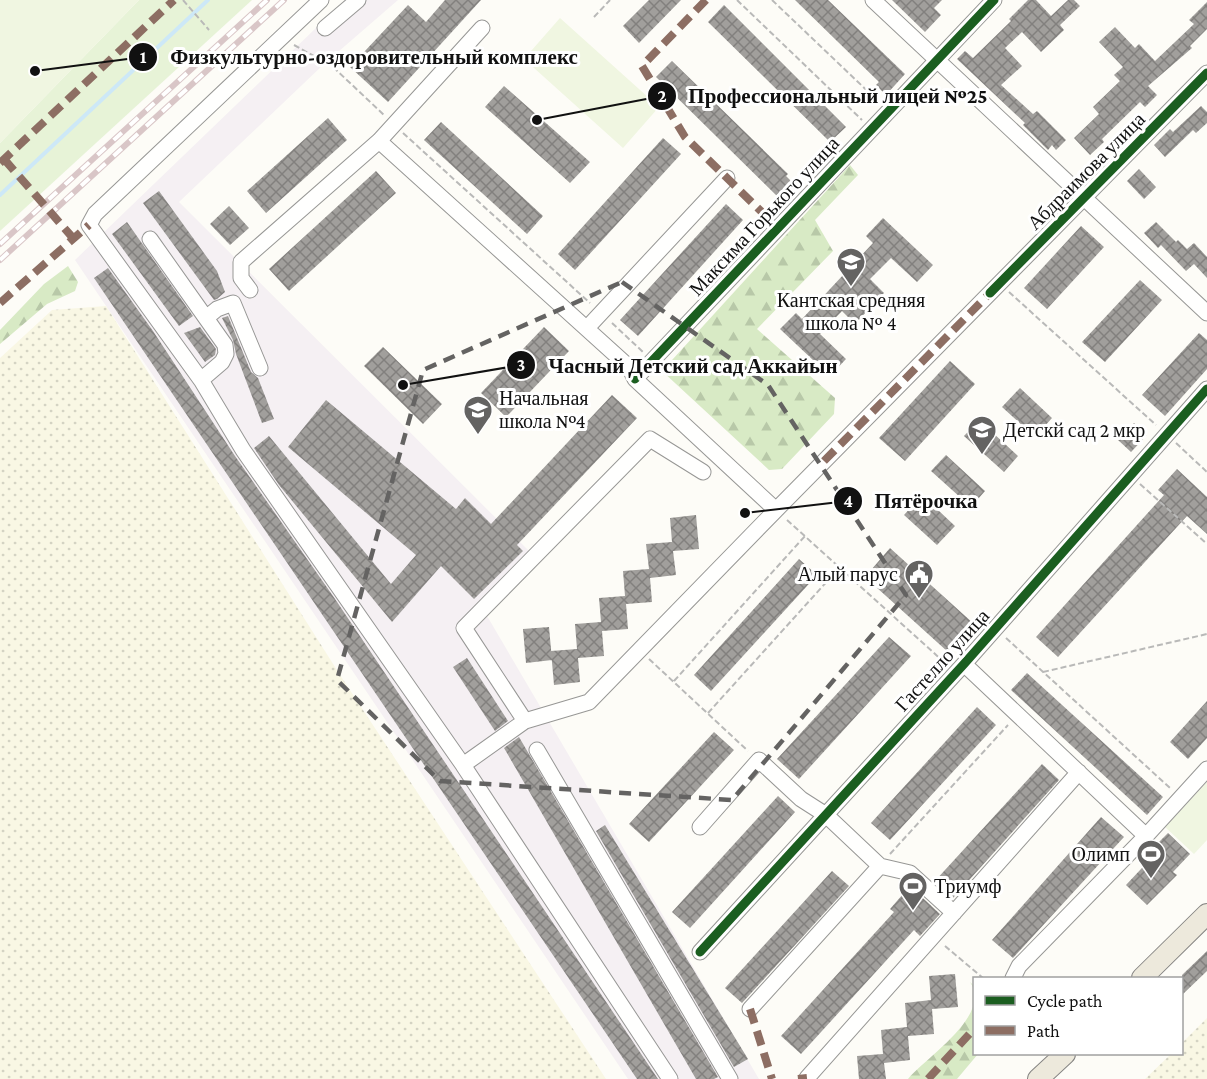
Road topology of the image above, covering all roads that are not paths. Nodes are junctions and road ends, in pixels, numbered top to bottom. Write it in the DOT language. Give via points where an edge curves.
graph roads {
  1 [pos="321,0"];
  2 [pos="358,0"];
  3 [pos="873,0"];
  4 [pos="994,0"];
  5 [pos="325,28"];
  6 [pos="482,28"];
  7 [pos="937,59"];
  8 [pos="1207,73"];
  9 [pos="379,141"];
  10 [pos="727,178"];
  11 [pos="1084,198"];
  12 [pos="150,239"];
  13 [pos="250,290"];
  14 [pos="1207,313"];
  15 [pos="206,318"];
  16 [pos="587,328"];
  17 [pos="260,368"];
  18 [pos="635,379"];
  19 [pos="201,380"];
  20 [pos="1207,389"];
  21 [pos="703,472"];
  22 [pos="776,510"];
  23 [pos="960,668"];
  24 [pos="525,721"];
  25 [pos="537,750"];
  26 [pos="463,765"];
  27 [pos="1207,769"];
  28 [pos="1079,772"];
  29 [pos="826,815"];
  30 [pos="700,826"];
  31 [pos="1146,836"];
  32 [pos="880,866"];
  33 [pos="954,913"];
  34 [pos="1207,914"];
  35 [pos="700,952"];
  36 [pos="1014,977"];
  37 [pos="1143,977"];
  38 [pos="750,1008"];
  39 [pos="1059,1055"];
  40 [pos="807,1078"];
  41 [pos="670,1079"];
  42 [pos="730,1079"];
  43 [pos="1038,1079"];
  1 -- 19 [label="street" via="94,214 89,225"];
  2 -- 5 [label="street"];
  3 -- 7 [label="street"];
  4 -- 7 [label="street, Максима Горького улица"];
  6 -- 9 [label="street"];
  7 -- 11 [label="street"];
  7 -- 18 [label="street, Максима Горького улица"];
  8 -- 11 [label="street, Абдраимова улица"];
  9 -- 13 [label="street" via="241,261 241,278"];
  9 -- 16 [label="street"];
  10 -- 16 [label="street"];
  11 -- 14 [label="street"];
  11 -- 22 [label="street, Абдраимова улица"];
  12 -- 15 [label="street"];
  15 -- 17 [label="street" via="232,303"];
  15 -- 19 [label="street" via="225,345 226,354"];
  16 -- 18 [label="street" via="629,367"];
  18 -- 22 [label="street"];
  19 -- 26 [label="street" via="243,450"];
  20 -- 23 [label="street, Гастелло улица"];
  21 -- 24 [label="street" via="650,439 464,628"];
  22 -- 24 [label="street, Абдраимова улица" via="589,702"];
  23 -- 28 [label="street" via="1018,714"];
  23 -- 29 [label="street, Гастелло улица"];
  24 -- 26 [label="street, Абдраимова улица"];
  25 -- 42 [label="street"];
  26 -- 41 [label="street"];
  27 -- 31 [label="street"];
  28 -- 31 [label="street"];
  28 -- 33 [label="street"];
  29 -- 30 [label="street" via="801,799 759,760"];
  29 -- 32 [label="street"];
  29 -- 35 [label="street, Гастелло улица"];
  31 -- 36 [label="street" via="1019,966"];
  32 -- 33 [label="street" via="910,873"];
  32 -- 38 [label="street"];
  33 -- 40 [label="street"];
  34 -- 37 [label="main road"];
  39 -- 43 [label="main road"];
}
